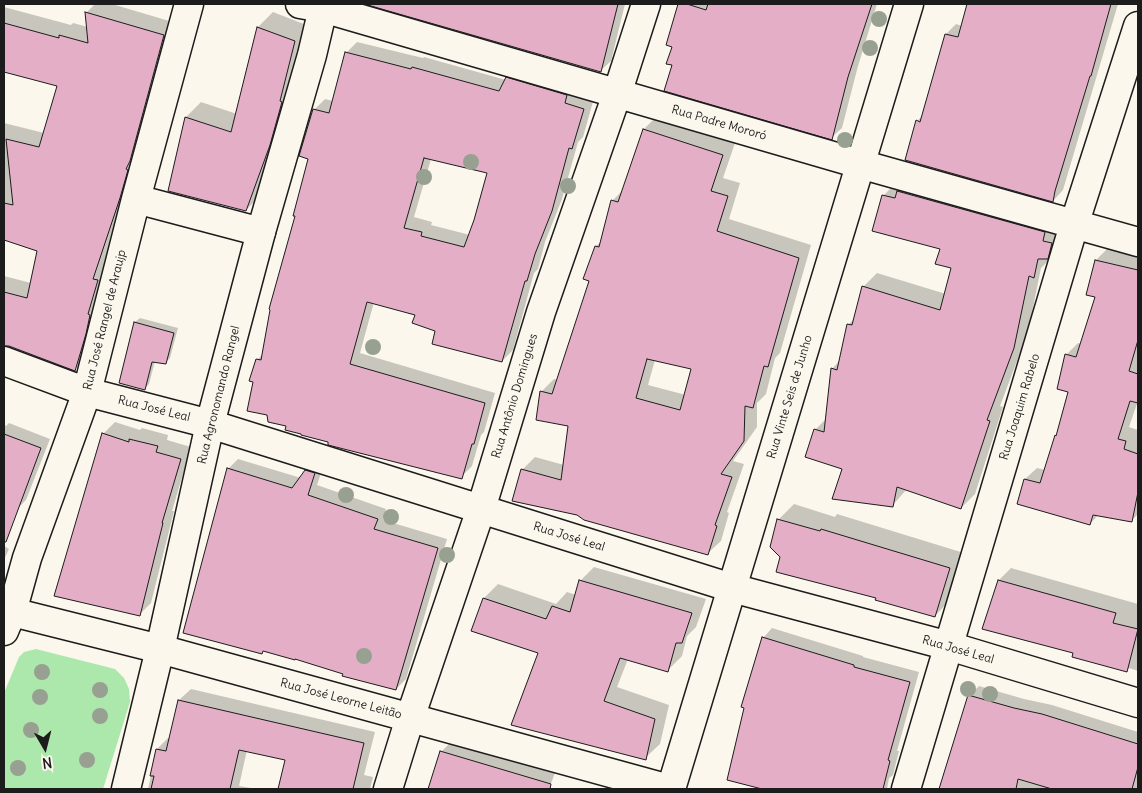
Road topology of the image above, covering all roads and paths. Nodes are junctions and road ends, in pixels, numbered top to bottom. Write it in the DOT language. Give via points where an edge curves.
graph roads {
  1 [pos="189,4"];
  2 [pos="646,4"];
  3 [pos="909,4"];
  4 [pos="316,5"];
  5 [pos="1138,26"];
  6 [pos="617,94"];
  7 [pos="860,164"];
  8 [pos="136,199"];
  9 [pos="1074,225"];
  10 [pos="261,232"];
  11 [pos="1138,242"];
  12 [pos="4,361"];
  13 [pos="87,392"];
  14 [pos="210,424"];
  15 [pos="481,509"];
  16 [pos="732,588"];
  17 [pos="8,621"];
  18 [pos="949,646"];
  19 [pos="160,649"];
  20 [pos="1138,703"];
  21 [pos="410,718"];
  22 [pos="126,789"];
  23 [pos="388,789"];
  24 [pos="670,789"];
  25 [pos="906,789"];
  1 -- 8 [label="street, Rua José Rangel de Araujp"];
  2 -- 6 [label="street, Rua Antônio Domingues"];
  3 -- 7 [label="street, Rua Vinte Seis de Junho"];
  4 -- 6 [label="street, Rua Padre Mororó"];
  4 -- 10 [label="street, Rua Agronomando Rangel" via="312,55"];
  5 -- 9 [label="street, Rua Joaquim Rabelo"];
  6 -- 7 [label="street, Rua Padre Mororó"];
  6 -- 15 [label="street, Rua Antônio Domingues" via="541,312"];
  7 -- 9 [label="street, Rua Padre Mororó"];
  7 -- 16 [label="street, Rua Vinte Seis de Junho"];
  8 -- 10 [label="street"];
  8 -- 13 [label="street, Rua José Rangel de Araujp"];
  9 -- 11 [label="street, Rua Padre Mororó"];
  9 -- 18 [label="street, Rua Joaquim Rabelo"];
  10 -- 14 [label="street, Rua Agronomando Rangel"];
  12 -- 13 [label="street, Rua José Leal"];
  13 -- 14 [label="street, Rua José Leal"];
  13 -- 17 [label="street, Rua José Rangel de Araujp" via="27,558"];
  14 -- 15 [label="street, Rua José Leal"];
  14 -- 19 [label="street, Rua Agronomando Rangel"];
  15 -- 16 [label="street, Rua José Leal"];
  15 -- 21 [label="street, Rua Antônio Domingues"];
  16 -- 18 [label="street, Rua José Leal"];
  16 -- 24 [label="street, Rua Vinte Seis de Junho"];
  17 -- 19 [label="street, Rua José Leorne Leitão"];
  18 -- 20 [label="street, Rua José Leal"];
  18 -- 25 [label="street, Rua Joaquim Rabelo"];
  19 -- 21 [label="street, Rua José Leorne Leitão"];
  19 -- 22 [label="street, Rua Agronomando Rangel"];
  21 -- 23 [label="street, Rua Antônio Domingues"];
  21 -- 24 [label="street, Rua José Leorne Leitão"];
}
